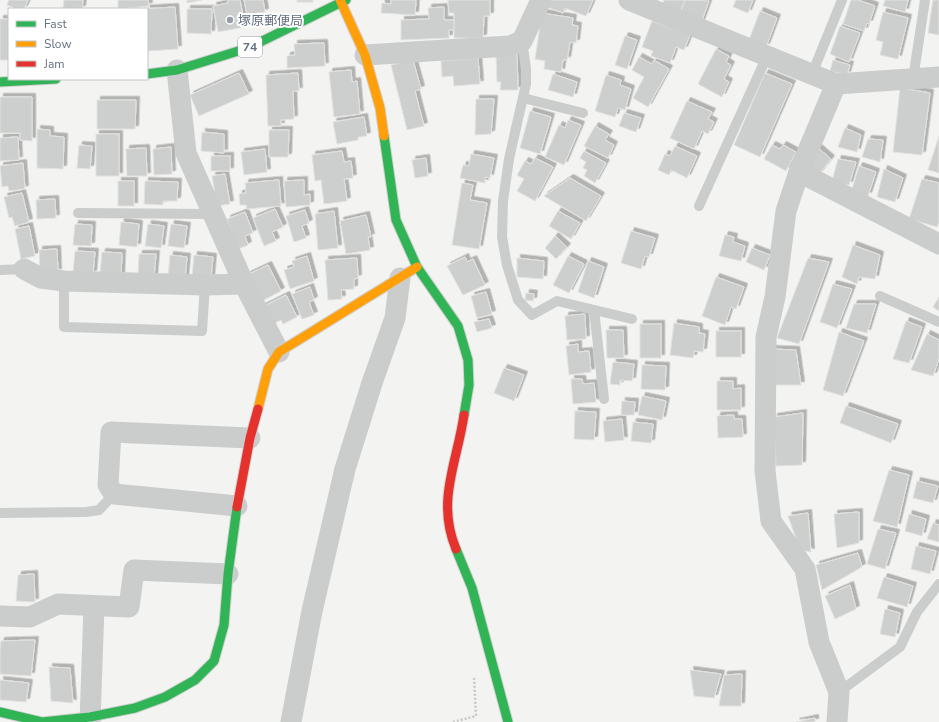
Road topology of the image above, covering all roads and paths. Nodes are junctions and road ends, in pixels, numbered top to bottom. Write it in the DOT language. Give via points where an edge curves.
graph roads {
  1 [pos="541,0"];
  2 [pos="629,0"];
  3 [pos="842,0"];
  4 [pos="925,0"];
  5 [pos="342,1"];
  6 [pos="522,41"];
  7 [pos="366,55"];
  8 [pos="767,56"];
  9 [pos="177,70"];
  10 [pos="148,74"];
  11 [pos="812,74"];
  12 [pos="939,77"];
  13 [pos="913,79"];
  14 [pos="37,80"];
  15 [pos="0,82"];
  16 [pos="836,84"];
  17 [pos="523,98"];
  18 [pos="583,112"];
  19 [pos="799,172"];
  20 [pos="699,206"];
  21 [pos="78,213"];
  22 [pos="214,214"];
  23 [pos="939,244"];
  24 [pos="418,267"];
  25 [pos="24,269"];
  26 [pos="0,270"];
  27 [pos="400,278"];
  28 [pos="64,281"];
  29 [pos="244,284"];
  30 [pos="205,285"];
  31 [pos="880,296"];
  32 [pos="594,310"];
  33 [pos="632,318"];
  34 [pos="939,322"];
  35 [pos="279,352"];
  36 [pos="604,399"];
  37 [pos="250,438"];
  38 [pos="114,494"];
  39 [pos="237,506"];
  40 [pos="0,513"];
  41 [pos="228,574"];
  42 [pos="939,584"];
  43 [pos="94,606"];
  44 [pos="0,616"];
  45 [pos="473,672"];
  46 [pos="838,692"];
  47 [pos="0,712"];
  48 [pos="90,719"];
  49 [pos="290,722"];
  50 [pos="452,722"];
  51 [pos="508,722"];
  52 [pos="837,722"];
  1 -- 6 [label="street"];
  2 -- 8 [label="street"];
  3 -- 11 [label="lane"];
  4 -- 13 [label="lane"];
  5 -- 7 [label="street"];
  5 -- 9 [label="street, 74" via="248,48"];
  6 -- 7 [label="street" via="510,46"];
  6 -- 17 [label="lane" via="526,69"];
  7 -- 24 [label="street" via="380,108 396,220"];
  8 -- 11 [label="street"];
  8 -- 20 [label="lane"];
  9 -- 10 [label="street, 74"];
  9 -- 22 [label="street" via="186,153"];
  11 -- 16 [label="street"];
  12 -- 13 [label="street"];
  13 -- 16 [label="street"];
  14 -- 15 [label="street"];
  16 -- 19 [label="street"];
  17 -- 18 [label="lane"];
  17 -- 32 [label="lane" via="509,159 503,201 502,236 507,265 518,300 532,315 557,301"];
  19 -- 23 [label="street"];
  19 -- 46 [label="street" via="786,211 775,297 766,336 765,471 771,521 804,569 819,642"];
  21 -- 22 [label="lane"];
  22 -- 29 [label="street"];
  24 -- 27 [label="street"];
  24 -- 51 [label="street" via="458,326 468,360 469,385 451,474 447,503 448,523 472,588"];
  25 -- 26 [label="lane"];
  25 -- 28 [label="street" via="41,278"];
  27 -- 35 [label="street"];
  27 -- 49 [label="street" via="395,318 345,469 312,611"];
  28 -- 30 [label="street"];
  28 -- 30 [label="lane" via="64,327 164,330 202,331"];
  29 -- 30 [label="street"];
  29 -- 35 [label="street"];
  31 -- 34 [label="lane"];
  32 -- 33 [label="lane"];
  32 -- 36 [label="lane"];
  35 -- 37 [label="street" via="268,369"];
  37 -- 38 [label="street" via="112,432 108,485"];
  37 -- 39 [label="street"];
  38 -- 39 [label="street"];
  38 -- 40 [label="lane" via="99,510"];
  39 -- 41 [label="street"];
  41 -- 43 [label="street" via="134,570 129,607"];
  41 -- 48 [label="street" via="224,625 214,661 195,680 165,697 135,708"];
  42 -- 46 [label="lane" via="917,612 900,647"];
  43 -- 44 [label="street" via="58,604 30,617"];
  43 -- 48 [label="street"];
  45 -- 50 [label="path" via="476,716"];
  46 -- 52 [label="street"];
  47 -- 48 [label="street" via="42,722"];
}
